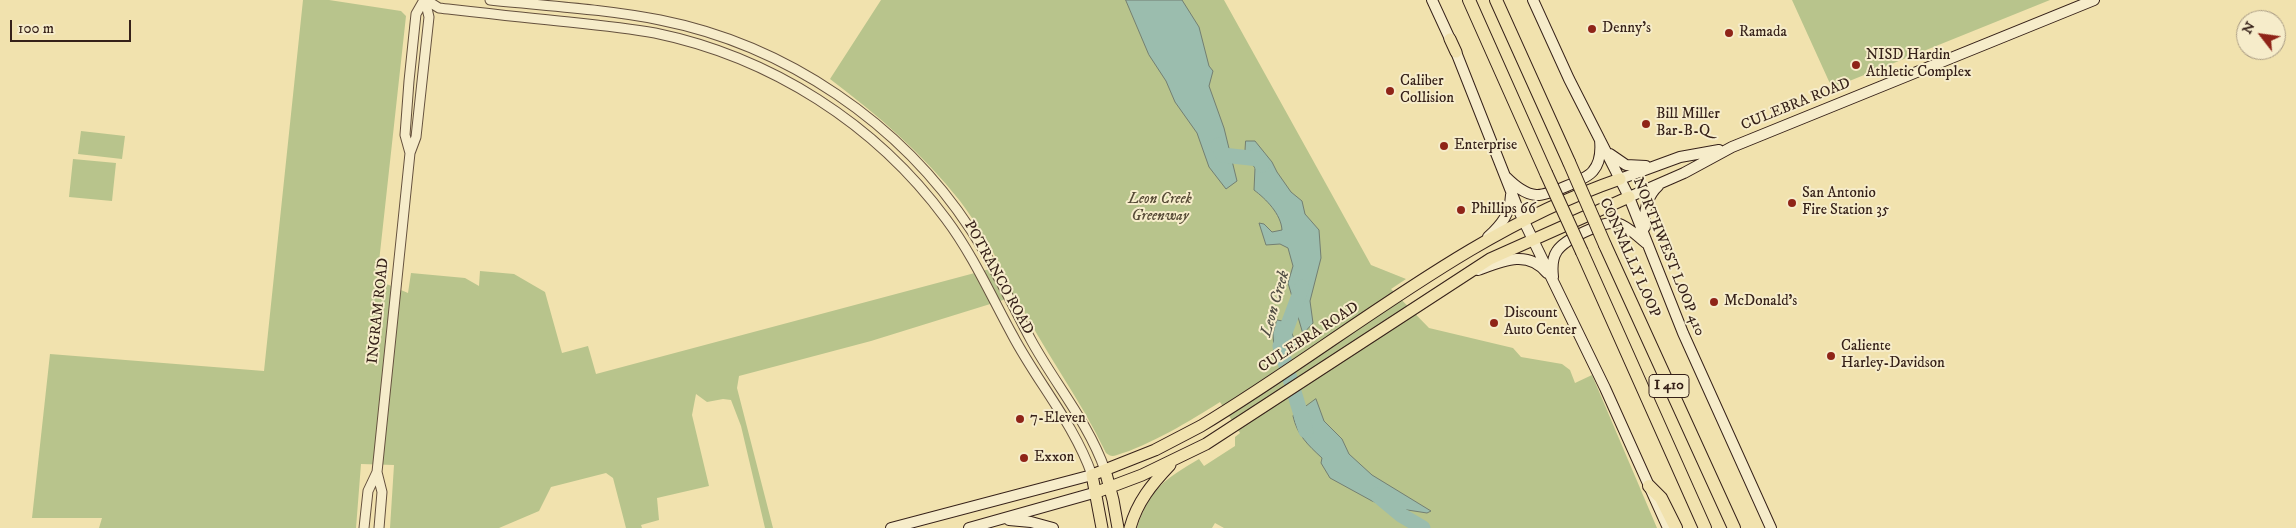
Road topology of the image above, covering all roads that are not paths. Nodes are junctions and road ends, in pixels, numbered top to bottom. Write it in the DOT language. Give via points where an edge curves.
graph roads {
  1 [pos="425,0"];
  2 [pos="490,0"];
  3 [pos="1432,0"];
  4 [pos="1469,0"];
  5 [pos="1496,0"];
  6 [pos="1532,0"];
  7 [pos="2094,0"];
  8 [pos="588,10"];
  9 [pos="587,24"];
  10 [pos="1450,39"];
  11 [pos="1456,52"];
  12 [pos="878,126"];
  13 [pos="869,137"];
  14 [pos="1599,138"];
  15 [pos="1732,147"];
  16 [pos="1605,148"];
  17 [pos="410,153"];
  18 [pos="1662,162"];
  19 [pos="1504,174"];
  20 [pos="1620,179"];
  21 [pos="1662,182"];
  22 [pos="1511,194"];
  23 [pos="1629,197"];
  24 [pos="1524,221"];
  25 [pos="1532,239"];
  26 [pos="1483,242"];
  27 [pos="1648,246"];
  28 [pos="983,249"];
  29 [pos="972,256"];
  30 [pos="1468,273"];
  31 [pos="1554,282"];
  32 [pos="1175,460"];
  33 [pos="1105,470"];
  34 [pos="376,472"];
  35 [pos="1092,475"];
  36 [pos="1649,486"];
  37 [pos="1110,488"];
  38 [pos="1097,492"];
  39 [pos="1000,519"];
  40 [pos="364,528"];
  41 [pos="379,528"];
  42 [pos="891,528"];
  43 [pos="969,528"];
  44 [pos="1053,528"];
  45 [pos="1102,528"];
  46 [pos="1118,528"];
  47 [pos="1130,528"];
  48 [pos="1668,528"];
  49 [pos="1676,528"];
  50 [pos="1705,528"];
  51 [pos="1734,528"];
  52 [pos="1771,528"];
  1 -- 9 [label="street, POTRANCO ROAD" via="440,8"];
  1 -- 17 [label="street, INGRAM ROAD" via="429,17 416,137"];
  1 -- 17 [label="street, INGRAM ROAD" via="416,14 409,81 405,135"];
  2 -- 8 [label="street, POTRANCO ROAD"];
  3 -- 10 [label="main road"];
  4 -- 50 [label="highway, I 410, bridge"];
  5 -- 51 [label="highway, CONNALLY LOOP / I 410, bridge"];
  6 -- 14 [label="main road, NORTHWEST LOOP 410"];
  7 -- 15 [label="main road, CULEBRA ROAD"];
  8 -- 9 [label="street"];
  8 -- 12 [label="street, POTRANCO ROAD" via="678,24 754,50 811,79"];
  9 -- 13 [label="street, POTRANCO ROAD" via="670,36 746,62 818,99"];
  10 -- 11 [label="main road"];
  11 -- 19 [label="main road"];
  12 -- 13 [label="street"];
  12 -- 28 [label="street, POTRANCO ROAD" via="931,178"];
  13 -- 29 [label="street, POTRANCO ROAD" via="922,188"];
  14 -- 16 [label="main road, NORTHWEST LOOP 410"];
  14 -- 19 [label="main road" via="1598,161 1591,173 1545,194 1525,192"];
  15 -- 18 [label="main road, CULEBRA ROAD"];
  15 -- 21 [label="main road, CULEBRA ROAD"];
  16 -- 18 [label="main road" via="1614,158 1629,166"];
  16 -- 20 [label="main road, NORTHWEST LOOP 410"];
  17 -- 34 [label="street, INGRAM ROAD"];
  18 -- 20 [label="main road, CULEBRA ROAD"];
  19 -- 22 [label="main road"];
  20 -- 23 [label="main road, NORTHWEST LOOP 410"];
  20 -- 24 [label="main road, CULEBRA ROAD"];
  21 -- 23 [label="main road, CULEBRA ROAD"];
  21 -- 27 [label="main road" via="1651,194 1645,209"];
  22 -- 24 [label="main road"];
  22 -- 26 [label="main road" via="1505,220"];
  23 -- 25 [label="main road, CULEBRA ROAD"];
  23 -- 27 [label="main road, NORTHWEST LOOP 410"];
  24 -- 25 [label="main road"];
  24 -- 26 [label="main road, CULEBRA ROAD"];
  25 -- 30 [label="main road, CULEBRA ROAD"];
  25 -- 31 [label="main road"];
  26 -- 33 [label="main road, CULEBRA ROAD" via="1219,414 1167,444"];
  27 -- 31 [label="main road" via="1620,224 1599,226 1560,247 1553,263"];
  27 -- 52 [label="main road, NORTHWEST LOOP 410" via="1695,361"];
  28 -- 29 [label="street"];
  28 -- 33 [label="street, POTRANCO ROAD" via="1031,340 1081,418"];
  29 -- 35 [label="street, POTRANCO ROAD" via="1020,348 1069,427"];
  30 -- 31 [label="main road" via="1503,261 1522,259 1543,268"];
  30 -- 32 [label="main road, CULEBRA ROAD" via="1229,429"];
  31 -- 36 [label="main road"];
  32 -- 37 [label="main road, CULEBRA ROAD"];
  32 -- 47 [label="main road" via="1145,494"];
  33 -- 35 [label="main road, CULEBRA ROAD"];
  33 -- 37 [label="main road, POTRANCO ROAD"];
  34 -- 40 [label="street, INGRAM ROAD" via="368,491"];
  34 -- 41 [label="street, INGRAM ROAD" via="382,492"];
  35 -- 38 [label="main road, POTRANCO ROAD"];
  35 -- 42 [label="main road, CULEBRA ROAD"];
  36 -- 48 [label="main road"];
  36 -- 49 [label="highway" via="1661,498"];
  37 -- 38 [label="main road, CULEBRA ROAD"];
  37 -- 46 [label="main road, POTRANCO ROAD"];
  38 -- 39 [label="main road, CULEBRA ROAD"];
  38 -- 45 [label="main road, POTRANCO ROAD"];
  39 -- 43 [label="main road, CULEBRA ROAD"];
  39 -- 44 [label="main road"];
}
